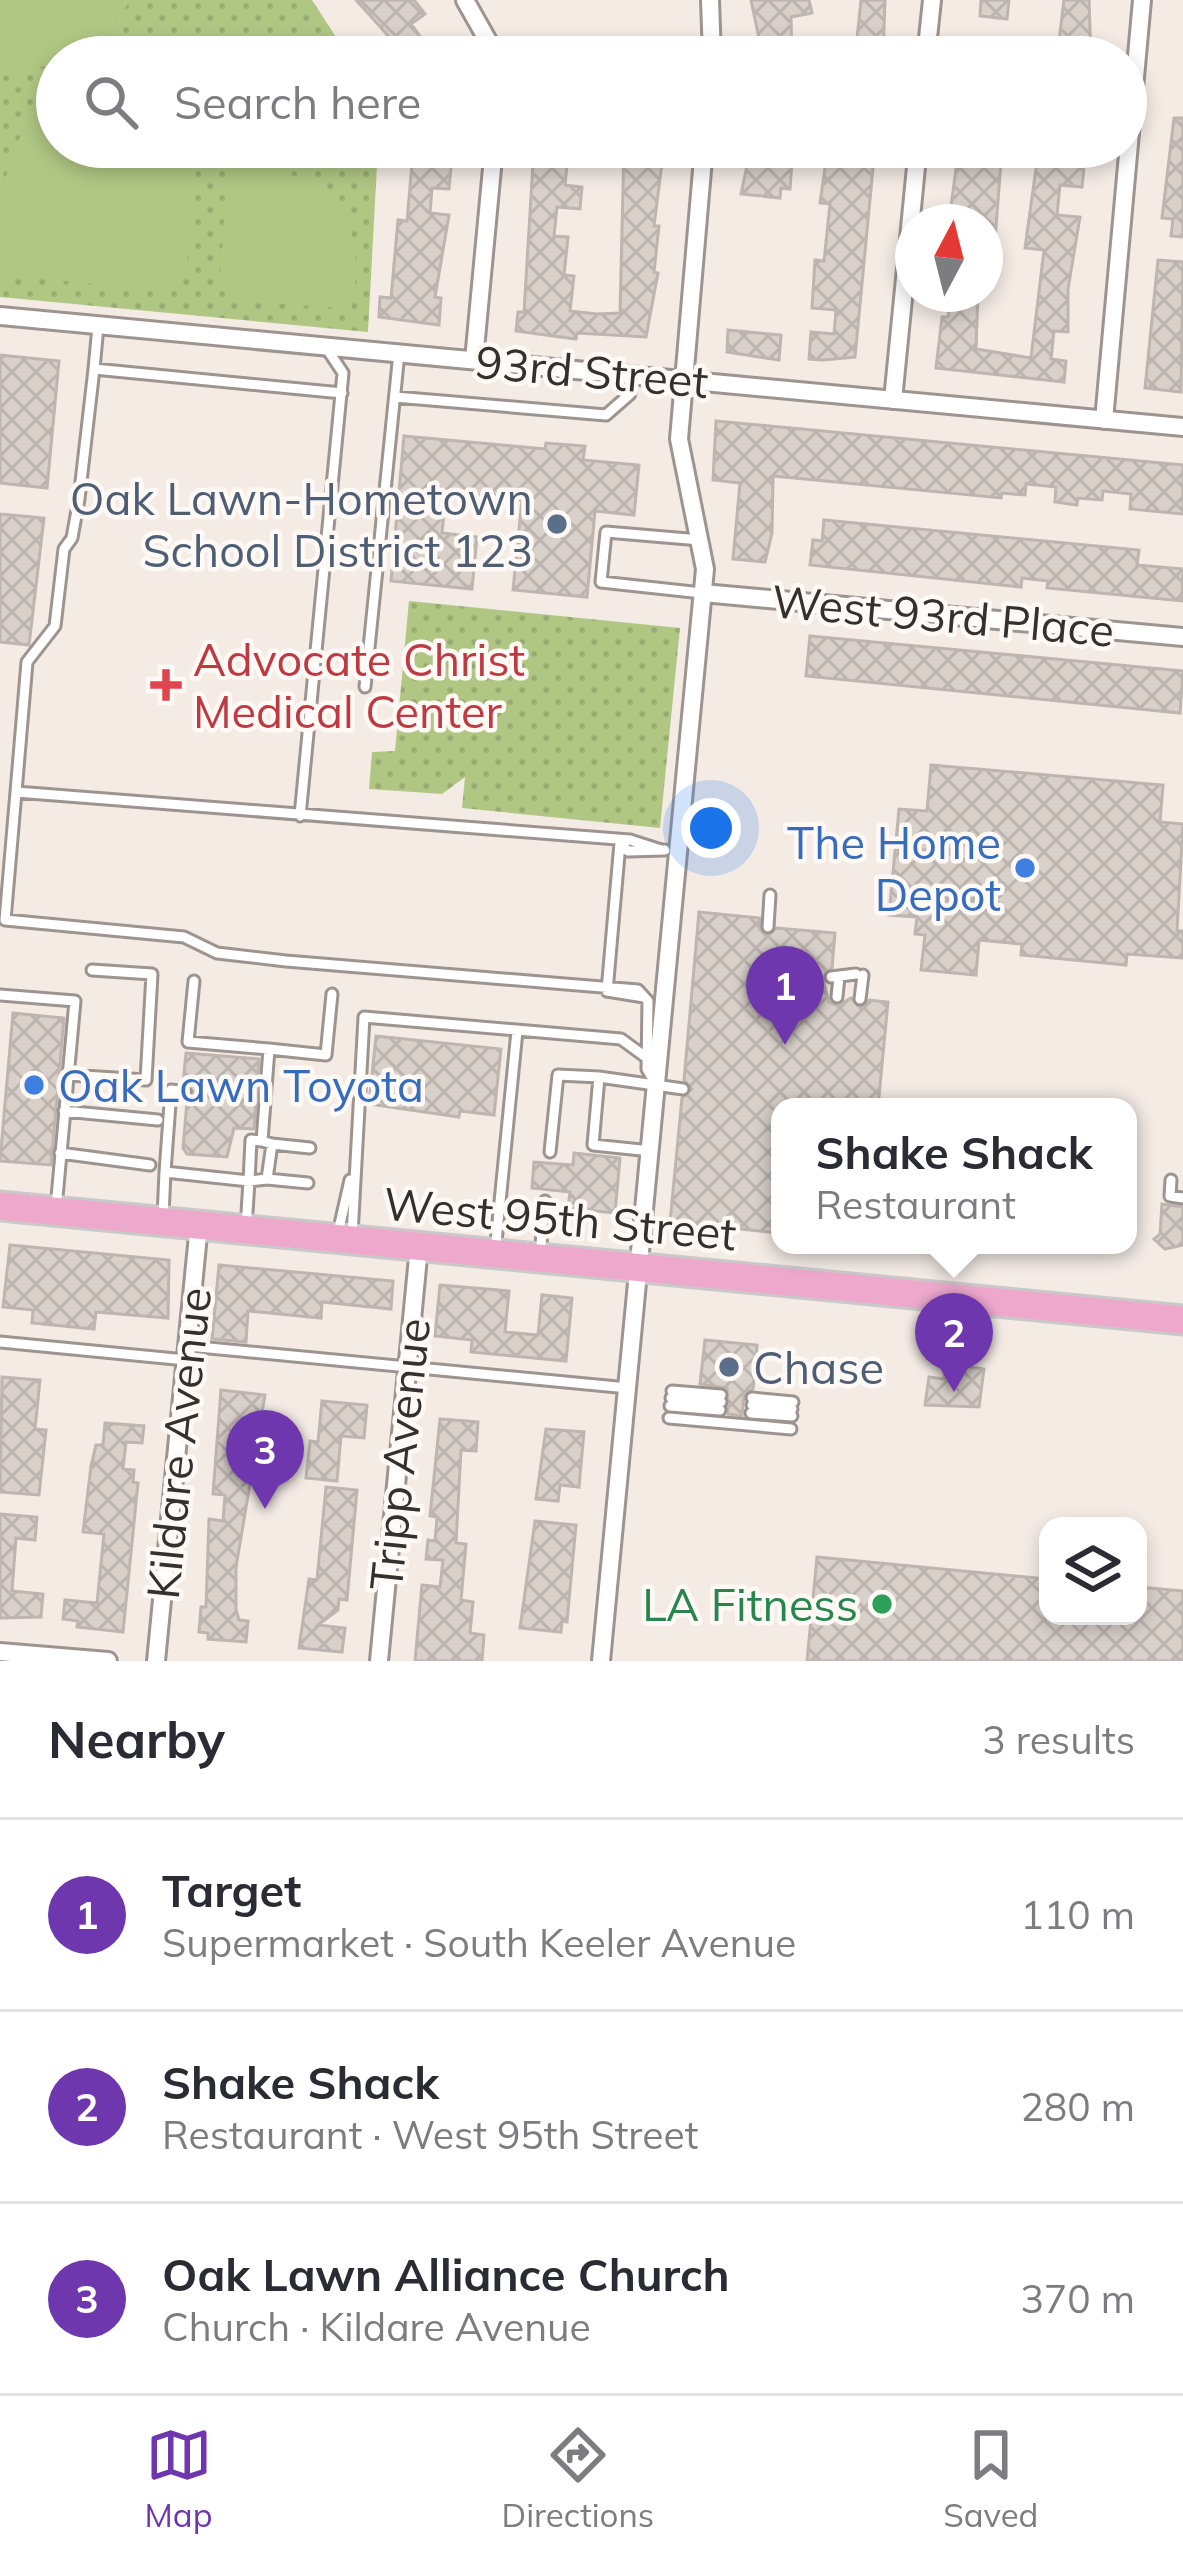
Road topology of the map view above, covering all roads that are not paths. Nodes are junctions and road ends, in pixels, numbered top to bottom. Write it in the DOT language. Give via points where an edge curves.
graph roads {
  1 [pos="465,0"];
  2 [pos="710,0"];
  3 [pos="932,0"];
  4 [pos="1142,0"];
  5 [pos="485,36"];
  6 [pos="711,36"];
  7 [pos="928,36"];
  8 [pos="1139,36"];
  9 [pos="492,168"];
  10 [pos="702,168"];
  11 [pos="915,168"];
  12 [pos="1127,168"];
  13 [pos="0,316"];
  14 [pos="98,325"];
  15 [pos="399,353"];
  16 [pos="332,354"];
  17 [pos="474,360"];
  18 [pos="94,369"];
  19 [pos="630,375"];
  20 [pos="684,380"];
  21 [pos="336,392"];
  22 [pos="395,397"];
  23 [pos="893,400"];
  24 [pos="1104,420"];
  25 [pos="1183,427"];
  26 [pos="700,540"];
  27 [pos="703,593"];
  28 [pos="1183,637"];
  29 [pos="365,687"];
  30 [pos="16,791"];
  31 [pos="300,816"];
  32 [pos="620,843"];
  33 [pos="670,851"];
  34 [pos="770,895"];
  35 [pos="767,927"];
  36 [pos="92,970"];
  37 [pos="194,981"];
  38 [pos="607,991"];
  39 [pos="332,994"];
  40 [pos="0,995"];
  41 [pos="836,997"];
  42 [pos="860,999"];
  43 [pos="518,1031"];
  44 [pos="269,1049"];
  45 [pos="647,1058"];
  46 [pos="68,1075"];
  47 [pos="599,1077"];
  48 [pos="657,1086"];
  49 [pos="683,1089"];
  50 [pos="185,1091"];
  51 [pos="64,1111"];
  52 [pos="158,1120"];
  53 [pos="267,1143"];
  54 [pos="310,1148"];
  55 [pos="651,1151"];
  56 [pos="550,1152"];
  57 [pos="60,1153"];
  58 [pos="150,1165"];
  59 [pos="165,1172"];
  60 [pos="268,1179"];
  61 [pos="1171,1180"];
  62 [pos="249,1181"];
  63 [pos="308,1183"];
  64 [pos="1183,1198"];
  65 [pos="545,1201"];
  66 [pos="0,1206"];
  67 [pos="55,1212"];
  68 [pos="162,1222"];
  69 [pos="199,1226"];
  70 [pos="246,1230"];
  71 [pos="344,1239"];
  72 [pos="419,1246"];
  73 [pos="495,1254"];
  74 [pos="540,1258"];
  75 [pos="640,1268"];
  76 [pos="1183,1320"];
  77 [pos="0,1342"];
  78 [pos="187,1353"];
  79 [pos="408,1366"];
  80 [pos="628,1388"];
  81 [pos="721,1402"];
  82 [pos="752,1405"];
  83 [pos="792,1409"];
  84 [pos="791,1429"];
  85 [pos="0,1652"];
  86 [pos="108,1661"];
  87 [pos="156,1661"];
  88 [pos="379,1661"];
  89 [pos="601,1661"];
  1 -- 5 [label="street"];
  2 -- 6 [label="street"];
  3 -- 7 [label="street"];
  4 -- 8 [label="street"];
  9 -- 17 [label="street"];
  10 -- 20 [label="street"];
  11 -- 23 [label="street"];
  12 -- 24 [label="street"];
  13 -- 14 [label="street, 93rd Street"];
  14 -- 16 [label="street, 93rd Street"];
  14 -- 18 [label="lane"];
  15 -- 16 [label="street, 93rd Street"];
  15 -- 17 [label="street, 93rd Street"];
  15 -- 22 [label="lane"];
  16 -- 21 [label="lane"];
  17 -- 19 [label="street, 93rd Street"];
  18 -- 21 [label="lane"];
  18 -- 30 [label="lane" via="55,626 27,662"];
  19 -- 20 [label="street, 93rd Street"];
  19 -- 22 [label="lane" via="630,394 606,415"];
  20 -- 23 [label="street, 93rd Street"];
  20 -- 26 [label="street" via="680,468"];
  21 -- 31 [label="lane"];
  22 -- 29 [label="lane"];
  23 -- 24 [label="street, 93rd Street"];
  24 -- 25 [label="street, 93rd Street"];
  26 -- 27 [label="street"];
  26 -- 27 [label="lane" via="606,532 601,582"];
  27 -- 28 [label="street, West 93rd Place"];
  27 -- 33 [label="street"];
  30 -- 31 [label="lane"];
  30 -- 38 [label="lane" via="4,920 184,937 217,953"];
  31 -- 32 [label="lane"];
  32 -- 33 [label="lane"];
  32 -- 38 [label="lane"];
  33 -- 48 [label="street"];
  34 -- 35 [label="lane"];
  36 -- 46 [label="lane" via="152,974 146,1080"];
  37 -- 44 [label="lane" via="188,1042"];
  38 -- 45 [label="lane" via="644,997"];
  39 -- 44 [label="lane" via="326,1055"];
  40 -- 46 [label="lane" via="75,1001"];
  41 -- 42 [label="lane" via="835,976 860,975"];
  43 -- 45 [label="lane" via="621,1039"];
  43 -- 71 [label="lane" via="364,1017"];
  43 -- 73 [label="lane"];
  44 -- 53 [label="lane"];
  45 -- 48 [label="lane"];
  46 -- 51 [label="lane"];
  47 -- 48 [label="lane"];
  47 -- 55 [label="lane" via="592,1145"];
  47 -- 56 [label="lane" via="558,1075"];
  48 -- 49 [label="lane"];
  48 -- 55 [label="street"];
  50 -- 59 [label="lane" via="171,1090"];
  51 -- 52 [label="lane"];
  51 -- 57 [label="lane"];
  53 -- 54 [label="lane"];
  53 -- 60 [label="lane"];
  53 -- 62 [label="lane" via="251,1140"];
  55 -- 75 [label="street"];
  57 -- 58 [label="lane"];
  57 -- 67 [label="lane"];
  59 -- 62 [label="lane"];
  59 -- 68 [label="lane"];
  60 -- 62 [label="lane"];
  60 -- 63 [label="lane"];
  61 -- 64 [label="lane" via="1170,1196"];
  62 -- 70 [label="lane"];
  65 -- 74 [label="lane"];
  66 -- 67 [label="main road, West 95th Street"];
  67 -- 68 [label="main road, West 95th Street"];
  68 -- 69 [label="main road, West 95th Street"];
  69 -- 70 [label="main road, West 95th Street"];
  69 -- 78 [label="street, Kildare Avenue"];
  70 -- 71 [label="main road, West 95th Street"];
  71 -- 72 [label="main road, West 95th Street"];
  72 -- 73 [label="main road, West 95th Street"];
  72 -- 79 [label="street, Tripp Avenue"];
  73 -- 74 [label="main road, West 95th Street"];
  74 -- 75 [label="main road, West 95th Street"];
  75 -- 76 [label="main road, West 95th Street"];
  75 -- 80 [label="street"];
  77 -- 78 [label="lane"];
  78 -- 79 [label="lane"];
  78 -- 87 [label="street, Kildare Avenue"];
  79 -- 80 [label="lane"];
  79 -- 88 [label="street, Tripp Avenue"];
  80 -- 89 [label="street"];
  81 -- 84 [label="lane" via="670,1403"];
  82 -- 83 [label="lane"];
  85 -- 86 [label="street"];
}
